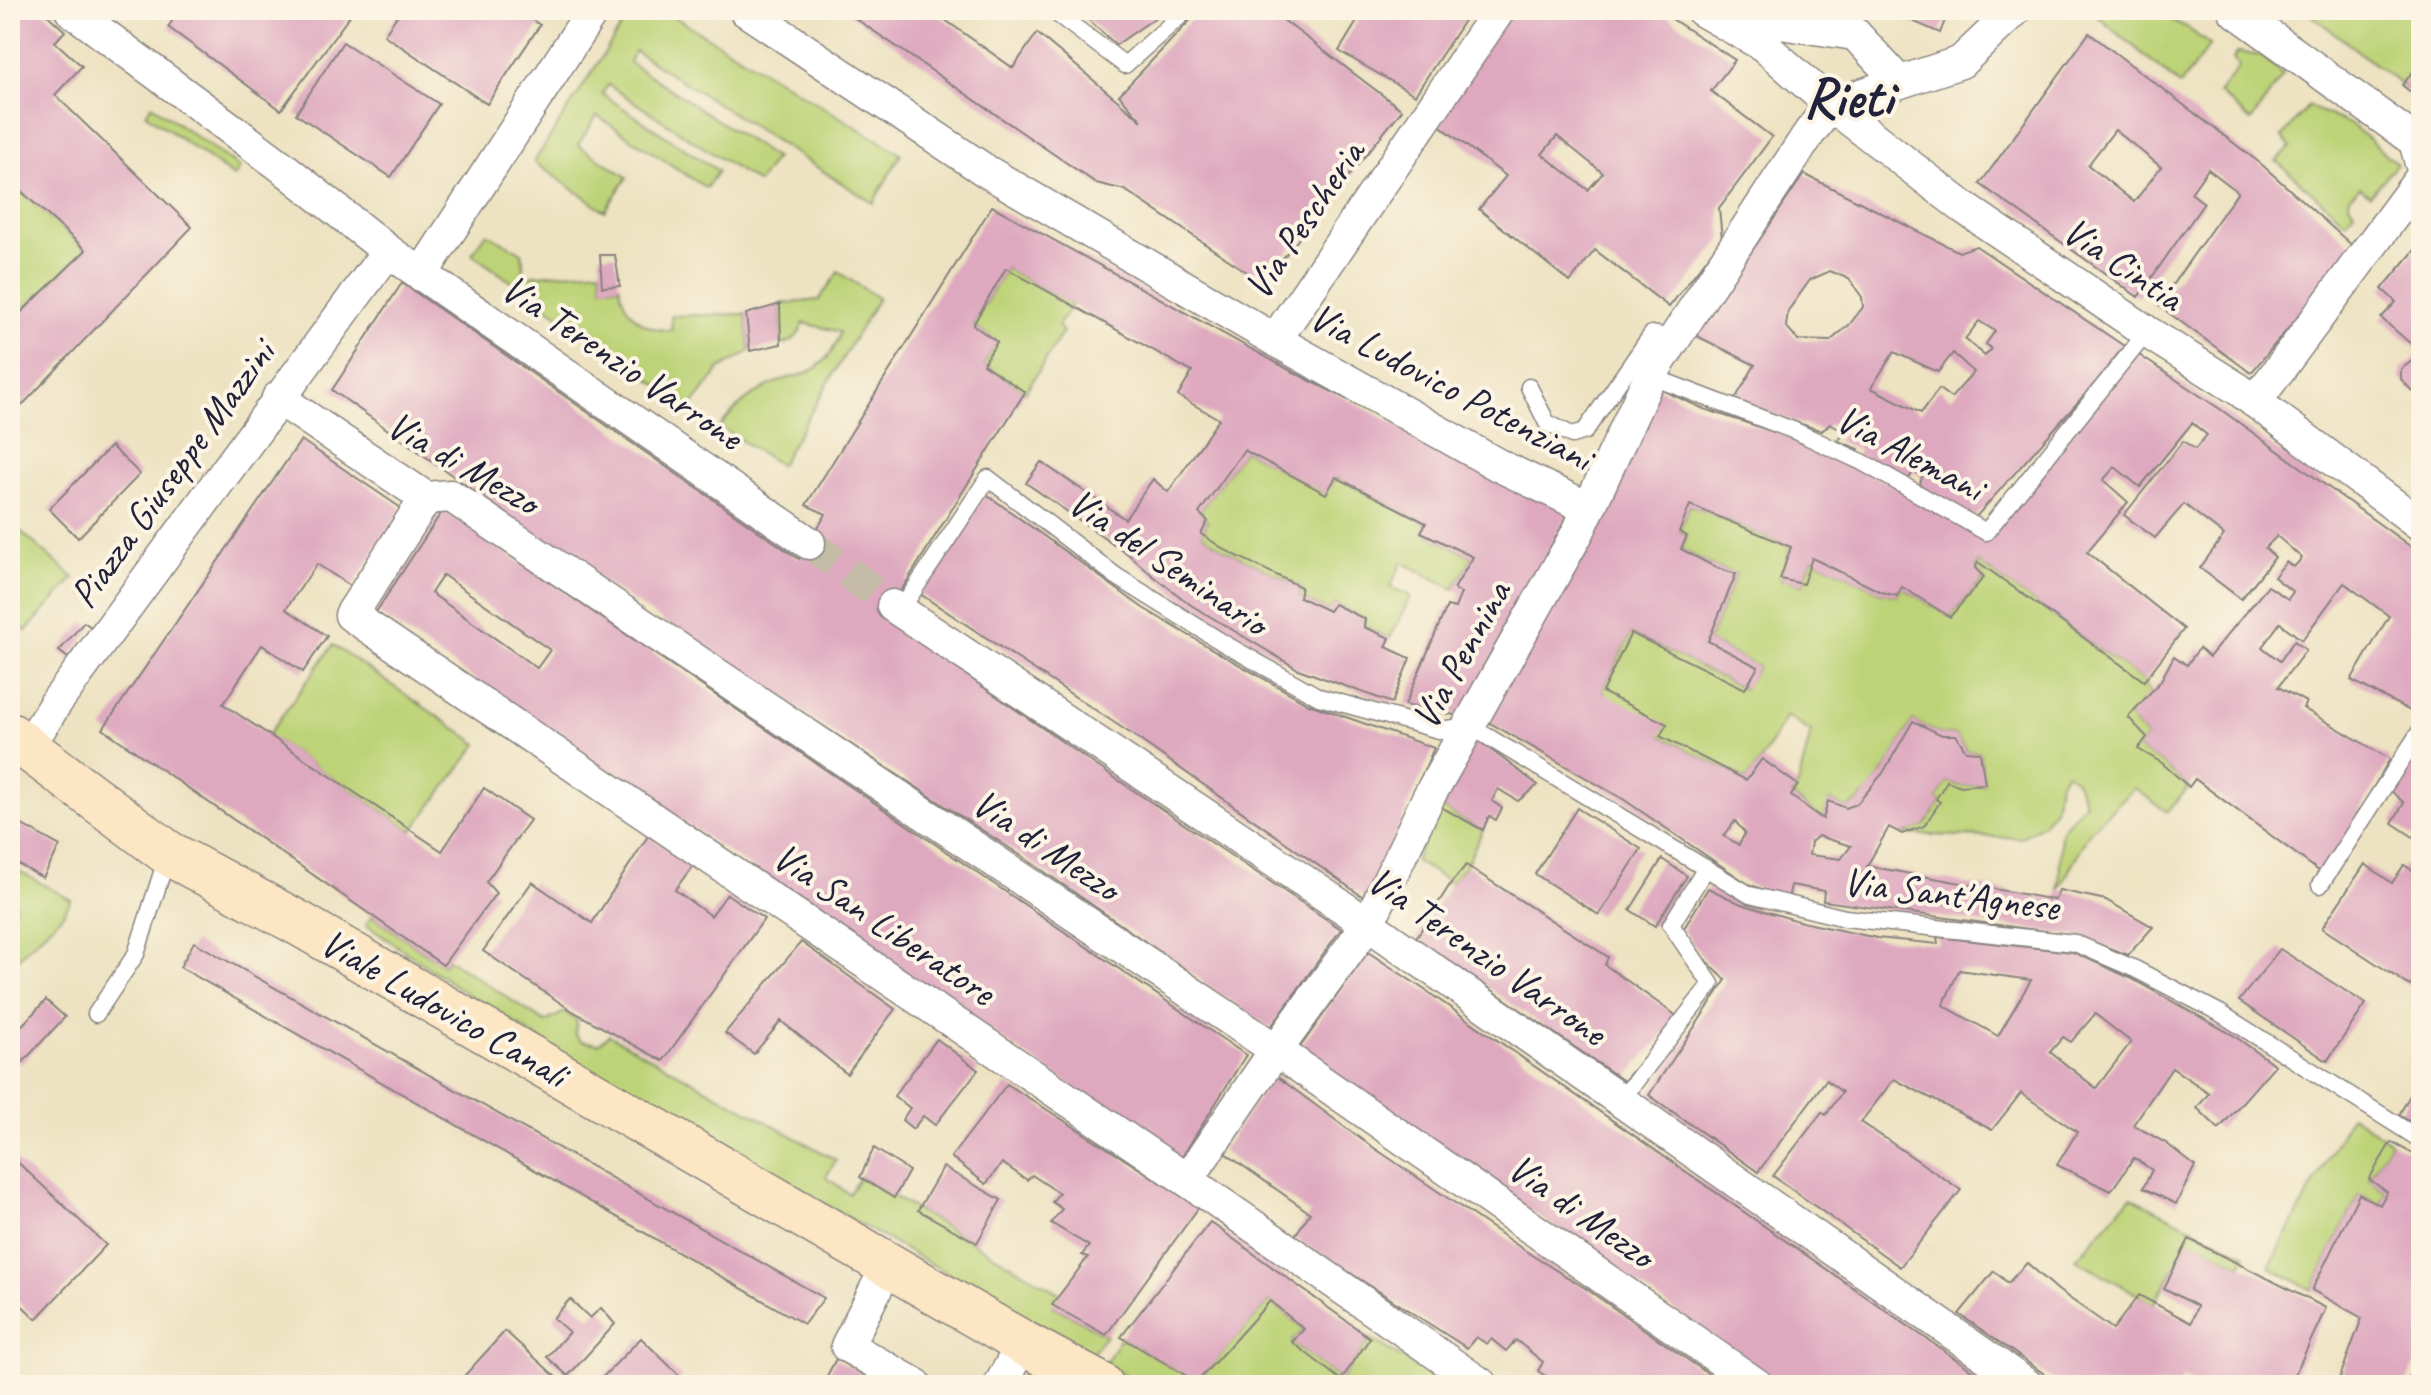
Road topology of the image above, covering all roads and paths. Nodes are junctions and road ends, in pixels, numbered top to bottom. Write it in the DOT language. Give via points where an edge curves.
graph roads {
  1 [pos="71,10"];
  2 [pos="593,10"];
  3 [pos="745,10"];
  4 [pos="1052,10"];
  5 [pos="1187,10"];
  6 [pos="1499,10"];
  7 [pos="1702,10"];
  8 [pos="2015,10"];
  9 [pos="2234,10"];
  10 [pos="1859,22"];
  11 [pos="1756,25"];
  12 [pos="1899,82"];
  13 [pos="1831,105"];
  14 [pos="2421,163"];
  15 [pos="2421,178"];
  16 [pos="388,251"];
  17 [pos="421,275"];
  18 [pos="2147,332"];
  19 [pos="1674,338"];
  20 [pos="1275,340"];
  21 [pos="1650,376"];
  22 [pos="1529,387"];
  23 [pos="2246,396"];
  24 [pos="278,398"];
  25 [pos="426,498"];
  26 [pos="1588,508"];
  27 [pos="2421,525"];
  28 [pos="809,543"];
  29 [pos="896,608"];
  30 [pos="1470,726"];
  31 [pos="2421,730"];
  32 [pos="19,742"];
  33 [pos="168,853"];
  34 [pos="1706,868"];
  35 [pos="2320,885"];
  36 [pos="1368,924"];
  37 [pos="96,1014"];
  38 [pos="1276,1050"];
  39 [pos="1621,1100"];
  40 [pos="2421,1140"];
  41 [pos="1187,1180"];
  42 [pos="888,1265"];
  43 [pos="1023,1343"];
  44 [pos="916,1385"];
  45 [pos="1000,1385"];
  46 [pos="1101,1385"];
  47 [pos="1482,1385"];
  48 [pos="1757,1385"];
  49 [pos="2027,1385"];
  1 -- 16 [label="street, Via Terenzio Varrone"];
  2 -- 17 [label="street"];
  3 -- 20 [label="street, Via Pescheria" via="1006,182"];
  4 -- 5 [label="lane" via="1125,65"];
  6 -- 20 [label="street, Via Pescheria"];
  7 -- 11 [label="street"];
  8 -- 12 [label="street" via="1961,62"];
  9 -- 14 [label="street" via="2405,132 2415,141"];
  10 -- 11 [label="street"];
  10 -- 12 [label="street"];
  11 -- 13 [label="street, Via Cintia"];
  12 -- 13 [label="street"];
  13 -- 18 [label="street, Via Cintia" via="1963,207"];
  13 -- 19 [label="street, Via Pennina"];
  15 -- 23 [label="street" via="2364,257"];
  16 -- 17 [label="street, Via Terenzio Varrone"];
  16 -- 24 [label="street, Piazza Giuseppe Mazzini"];
  17 -- 28 [label="street, Via Terenzio Varrone"];
  18 -- 21 [label="lane, Via Alemani" via="1986,532 1862,462"];
  18 -- 23 [label="street, Via Cintia"];
  19 -- 21 [label="street, Via Pennina"];
  19 -- 22 [label="lane" via="1652,334 1585,431 1572,435 1547,423"];
  20 -- 26 [label="street, Via Ludovico Potenziani" via="1498,465"];
  21 -- 26 [label="street, Via Pennina"];
  23 -- 27 [label="street, Via Cintia"];
  24 -- 25 [label="street, Via di Mezzo"];
  24 -- 32 [label="street, Piazza Giuseppe Mazzini" via="55,704"];
  25 -- 38 [label="street, Via di Mezzo" via="451,496"];
  25 -- 41 [label="street, Via San Liberatore" via="351,615"];
  26 -- 30 [label="street, Via Pennina"];
  29 -- 30 [label="lane, Via del Seminario" via="988,478 1116,576 1319,697 1439,730"];
  29 -- 36 [label="street, Via Terenzio Varrone"];
  30 -- 34 [label="lane, Via Sant'Agnese"];
  30 -- 36 [label="street, Via Pennina" via="1429,796"];
  31 -- 35 [label="lane"];
  32 -- 33 [label="street, Viale Ludovico Canali"];
  33 -- 37 [label="lane" via="136,954"];
  33 -- 42 [label="street, Viale Ludovico Canali"];
  34 -- 39 [label="lane" via="1671,925 1711,984"];
  34 -- 40 [label="lane, Via Sant'Agnese" via="1750,895 1845,918 2075,943 2220,1013"];
  36 -- 38 [label="street, Via Pennina"];
  36 -- 39 [label="street, Via Terenzio Varrone"];
  38 -- 41 [label="street, Via Pennina"];
  38 -- 48 [label="street, Via di Mezzo"];
  39 -- 49 [label="street, Via Terenzio Varrone"];
  41 -- 47 [label="street, Via San Liberatore"];
  42 -- 43 [label="street, Viale Ludovico Canali"];
  42 -- 44 [label="street" via="847,1346"];
  43 -- 45 [label="street"];
  43 -- 46 [label="street, Viale Ludovico Canali"];
}
